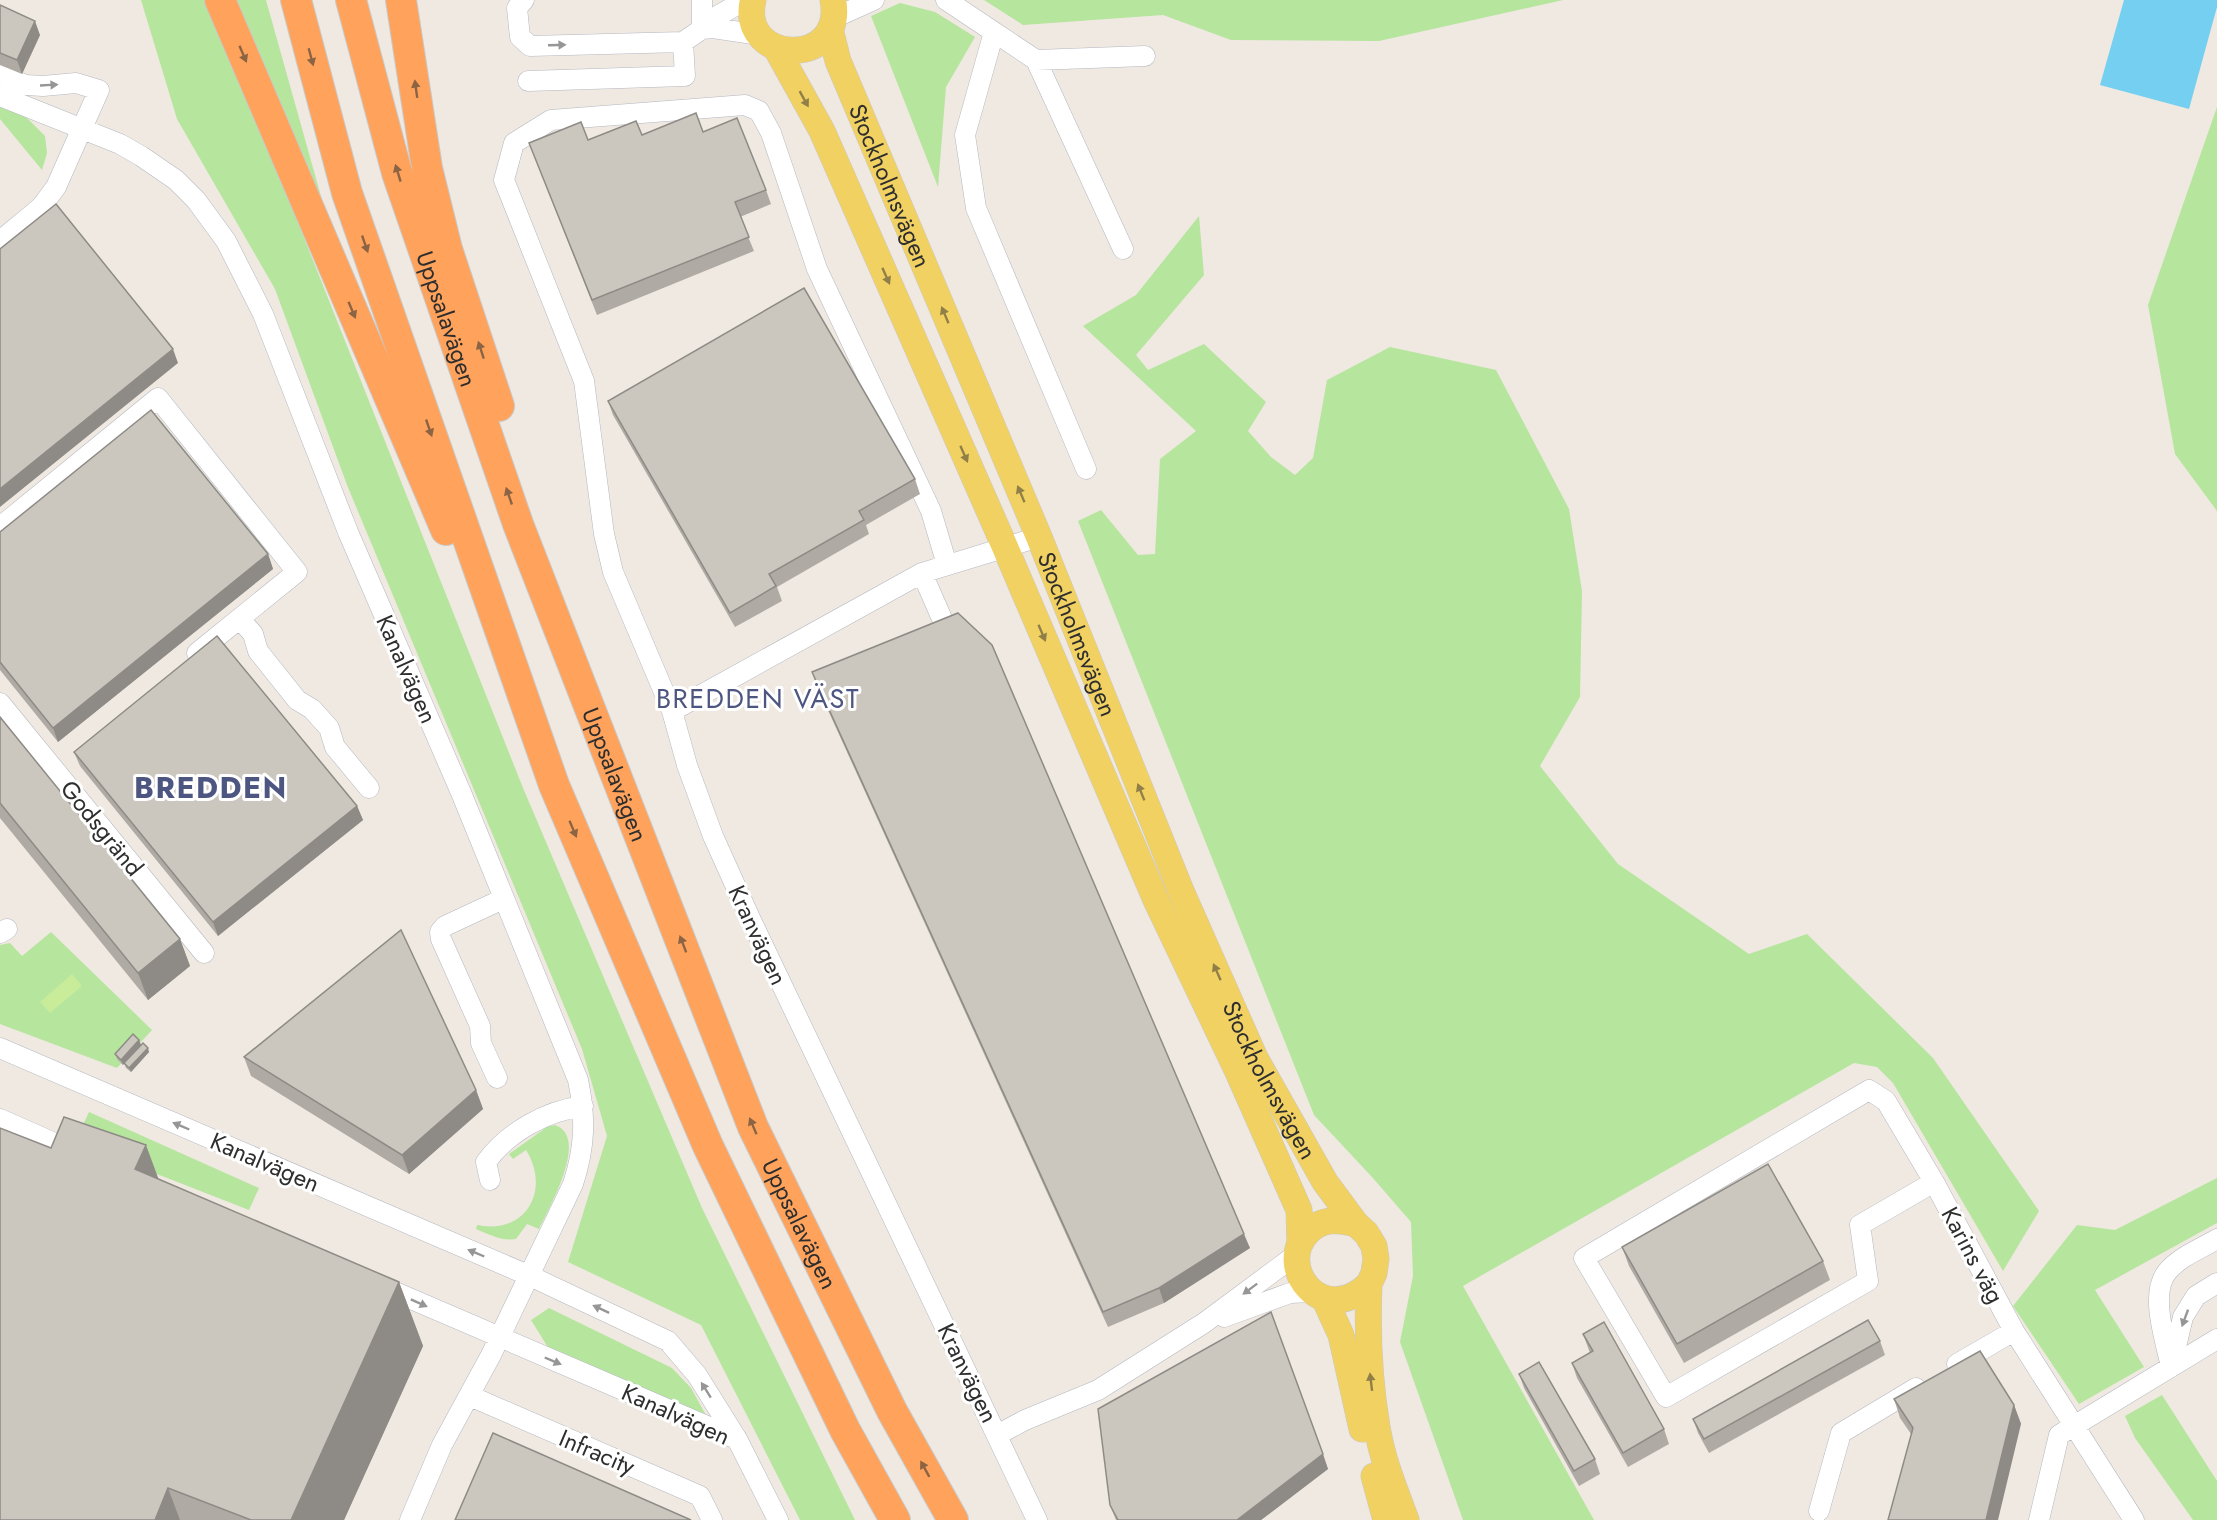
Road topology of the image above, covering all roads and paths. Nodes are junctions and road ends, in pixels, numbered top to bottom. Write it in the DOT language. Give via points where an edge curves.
graph roads {
  1 [pos="220,0"];
  2 [pos="296,0"];
  3 [pos="351,0"];
  4 [pos="401,0"];
  5 [pos="524,0"];
  6 [pos="702,0"];
  7 [pos="745,0"];
  8 [pos="753,0"];
  9 [pos="874,0"];
  10 [pos="946,0"];
  11 [pos="832,16"];
  12 [pos="702,25"];
  13 [pos="994,32"];
  14 [pos="768,41"];
  15 [pos="683,42"];
  16 [pos="1145,56"];
  17 [pos="1036,60"];
  18 [pos="0,75"];
  19 [pos="528,81"];
  20 [pos="0,96"];
  21 [pos="82,128"];
  22 [pos="0,241"];
  23 [pos="1124,249"];
  24 [pos="1086,469"];
  25 [pos="0,527"];
  26 [pos="1039,537"];
  27 [pos="1005,547"];
  28 [pos="947,565"];
  29 [pos="922,573"];
  30 [pos="240,619"];
  31 [pos="946,628"];
  32 [pos="186,663"];
  33 [pos="0,703"];
  34 [pos="672,711"];
  35 [pos="554,784"];
  36 [pos="369,788"];
  37 [pos="652,864"];
  38 [pos="503,899"];
  39 [pos="204,953"];
  40 [pos="0,1047"];
  41 [pos="497,1078"];
  42 [pos="583,1106"];
  43 [pos="0,1119"];
  44 [pos="93,1159"];
  45 [pos="490,1180"];
  46 [pos="1934,1182"];
  47 [pos="1356,1224"];
  48 [pos="2217,1239"];
  49 [pos="1298,1248"];
  50 [pos="530,1276"];
  51 [pos="360,1277"];
  52 [pos="2217,1283"];
  53 [pos="1369,1284"];
  54 [pos="1319,1296"];
  55 [pos="1204,1323"];
  56 [pos="2014,1331"];
  57 [pos="499,1338"];
  58 [pos="2217,1339"];
  59 [pos="2171,1367"];
  60 [pos="470,1396"];
  61 [pos="2074,1425"];
  62 [pos="997,1435"];
  63 [pos="737,1439"];
  64 [pos="1819,1511"];
  65 [pos="410,1520"];
  66 [pos="712,1520"];
  67 [pos="778,1520"];
  68 [pos="895,1520"];
  69 [pos="953,1520"];
  70 [pos="1037,1520"];
  71 [pos="1386,1520"];
  72 [pos="1406,1520"];
  73 [pos="2039,1520"];
  74 [pos="2134,1520"];
  1 -- 35 [label="highway, one-way"];
  2 -- 35 [label="highway, Uppsalavägen, one-way" via="347,193"];
  37 -- 3 [label="highway, Uppsalavägen, one-way" via="518,524 397,172"];
  37 -- 4 [label="highway, one-way" via="447,249 427,168"];
  5 -- 15 [label="street, one-way" via="517,8 520,37 530,46"];
  6 -- 12 [label="street"];
  7 -- 12 [label="street"];
  8 -- 14 [label="main road, Stockholmsvägen" via="752,16"];
  9 -- 11 [label="street"];
  10 -- 13 [label="street"];
  11 -- 14 [label="main road" via="815,45 806,50 786,51"];
  26 -- 11 [label="main road, Stockholmsvägen, one-way" via="838,61"];
  12 -- 14 [label="street"];
  12 -- 15 [label="street"];
  13 -- 17 [label="street"];
  13 -- 24 [label="street" via="965,135 976,208"];
  14 -- 27 [label="main road, Stockholmsvägen, one-way" via="822,131"];
  15 -- 19 [label="street" via="685,76"];
  16 -- 17 [label="street"];
  17 -- 23 [label="street"];
  18 -- 21 [label="street, one-way" via="26,85 76,83 99,90"];
  20 -- 21 [label="street, Kanalvägen"];
  21 -- 22 [label="street" via="48,198"];
  21 -- 38 [label="street, Kanalvägen" via="120,144 176,180 196,200 226,242 263,314 348,532"];
  25 -- 30 [label="street" via="158,398 297,572"];
  26 -- 27 [label="street"];
  47 -- 26 [label="main road, Stockholmsvägen, one-way" via="1325,1182 1255,1058 1181,891"];
  27 -- 28 [label="street"];
  27 -- 49 [label="main road, Stockholmsvägen, one-way" via="1156,900 1299,1210"];
  28 -- 29 [label="street"];
  28 -- 34 [label="street, Kranvägen" via="931,511 817,269 771,133 759,111 745,105 551,120 514,143 504,180 584,381 604,534 613,572"];
  29 -- 31 [label="street"];
  29 -- 34 [label="street"];
  30 -- 32 [label="street"];
  30 -- 36 [label="street" via="253,634 258,651 297,700 312,709 329,728 335,747"];
  33 -- 39 [label="street, Godsgränd"];
  34 -- 62 [label="street, Kranvägen" via="713,836"];
  35 -- 68 [label="highway, Uppsalavägen, one-way" via="708,1146 845,1430"];
  69 -- 37 [label="highway, Uppsalavägen, one-way" via="892,1411 753,1127"];
  38 -- 41 [label="street" via="440,932 480,1026 481,1043"];
  38 -- 42 [label="street, Kanalvägen" via="578,1080"];
  50 -- 40 [label="street, Kanalvägen, one-way"];
  42 -- 45 [label="street" via="545,1116 515,1135 486,1162"];
  42 -- 50 [label="street, Kanalvägen" via="581,1158 573,1184"];
  43 -- 44 [label="street"];
  46 -- 46 [label="street, Karins väg" via="1886,1101 1869,1090 1584,1258 1666,1397 1868,1281 1860,1225"];
  46 -- 56 [label="street, Karins väg"];
  47 -- 49 [label="main road" via="1326,1221 1315,1226"];
  47 -- 53 [label="main road, Stockholmsvägen" via="1374,1246 1376,1259"];
  48 -- 59 [label="street" via="2166,1273 2158,1291"];
  49 -- 54 [label="main road, Stockholmsvägen" via="1302,1278"];
  49 -- 55 [label="street, one-way"];
  50 -- 57 [label="street, Kanalvägen"];
  63 -- 50 [label="street, one-way" via="697,1375 668,1341"];
  51 -- 57 [label="street, Kanalvägen, one-way"];
  52 -- 59 [label="street, one-way" via="2196,1296 2183,1317"];
  53 -- 54 [label="main road" via="1349,1299 1338,1301"];
  72 -- 53 [label="main road, Stockholmsvägen, one-way" via="1377,1429 1370,1371"];
  54 -- 55 [label="street" via="1290,1293"];
  54 -- 71 [label="main road, Stockholmsvägen" via="1341,1335"];
  55 -- 62 [label="street" via="1098,1390"];
  56 -- 61 [label="street, Karins väg"];
  56 -- 64 [label="street" via="1841,1433"];
  57 -- 60 [label="street, Kanalvägen"];
  57 -- 63 [label="street, Kanalvägen, one-way"];
  58 -- 59 [label="street"];
  59 -- 61 [label="street"];
  60 -- 65 [label="street, Kanalvägen" via="442,1445"];
  60 -- 66 [label="street, Infracity" via="700,1496"];
  61 -- 73 [label="street" via="2059,1435"];
  61 -- 74 [label="street, Karins väg"];
  62 -- 70 [label="street, Kranvägen"];
  63 -- 67 [label="street, Kanalvägen"];
}
